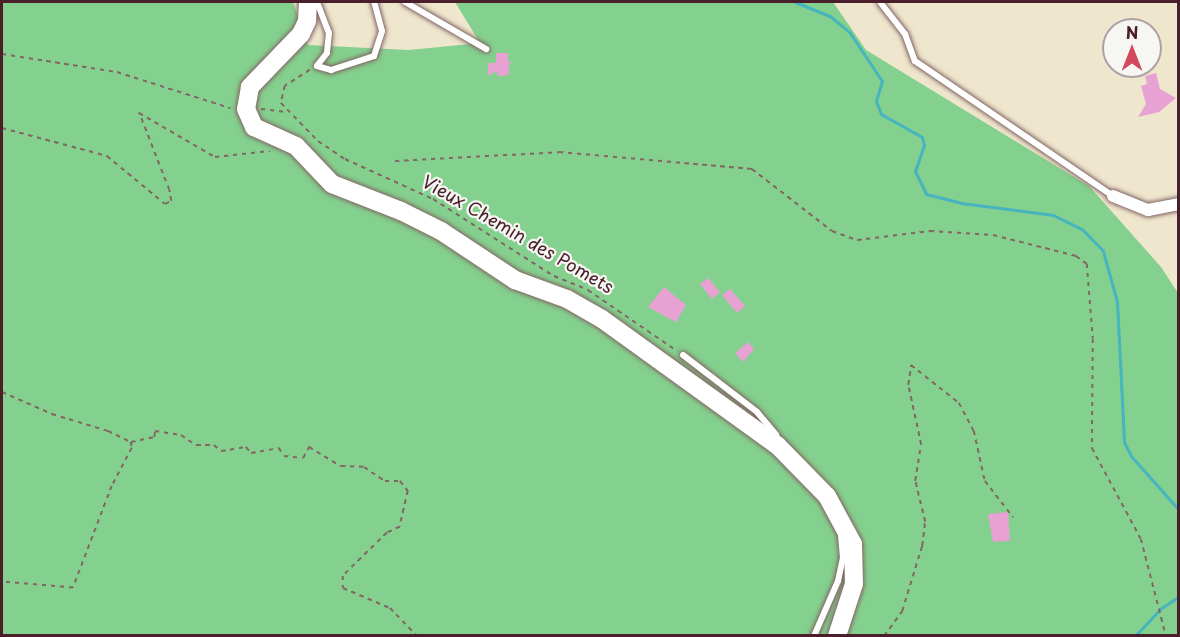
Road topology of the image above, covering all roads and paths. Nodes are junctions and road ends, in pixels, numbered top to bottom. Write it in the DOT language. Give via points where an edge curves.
graph roads {
  1 [pos="308,2"];
  2 [pos="316,2"];
  3 [pos="374,2"];
  4 [pos="405,2"];
  5 [pos="880,2"];
  6 [pos="486,49"];
  7 [pos="2,54"];
  8 [pos="317,66"];
  9 [pos="287,112"];
  10 [pos="250,118"];
  11 [pos="2,128"];
  12 [pos="395,161"];
  13 [pos="1113,196"];
  14 [pos="1179,204"];
  15 [pos="683,355"];
  16 [pos="2,392"];
  17 [pos="131,442"];
  18 [pos="798,464"];
  19 [pos="836,509"];
  20 [pos="1013,517"];
  21 [pos="2,582"];
  22 [pos="417,636"];
  23 [pos="814,636"];
  24 [pos="837,636"];
  25 [pos="884,636"];
  26 [pos="1166,636"];
  1 -- 10 [label="street" via="307,21 301,34 254,79"];
  2 -- 8 [label="lane" via="329,33 327,52"];
  3 -- 8 [label="lane" via="382,31 374,56 331,70"];
  4 -- 6 [label="lane"];
  5 -- 13 [label="lane" via="905,34 915,61"];
  7 -- 10 [label="path" via="117,72"];
  8 -- 9 [label="path" via="285,86 281,104"];
  9 -- 10 [label="path" via="264,108"];
  9 -- 15 [label="path, Vieux Chemin des Pomets" via="345,159 434,199 554,276 588,290"];
  10 -- 11 [label="path" via="275,151 215,156 139,113 169,190 171,201 165,204 107,156"];
  10 -- 18 [label="street" via="296,146 332,184 401,211 441,231 515,280 567,298 602,319 758,428"];
  12 -- 26 [label="path" via="559,152 752,169 832,231 857,240 930,231 993,235 1076,256 1087,264 1093,339 1092,448 1141,539"];
  13 -- 14 [label="street" via="1143,209"];
  15 -- 18 [label="lane" via="757,412"];
  16 -- 17 [label="path"];
  17 -- 21 [label="path" via="132,448 112,486 73,588"];
  17 -- 22 [label="path" via="154,437 154,431 181,435 196,445 214,445 221,451 246,447 251,453 279,448 284,456 303,458 309,447 341,466 364,467 385,481 400,481 408,491 400,527 387,533 343,576 343,588 390,608"];
  18 -- 19 [label="street"];
  19 -- 23 [label="lane" via="843,558 838,581"];
  19 -- 24 [label="street" via="849,531 856,565 851,596"];
  20 -- 25 [label="path" via="985,481 974,430 959,403 910,365 908,385 921,445 915,481 925,522 922,546 902,611"];
}
